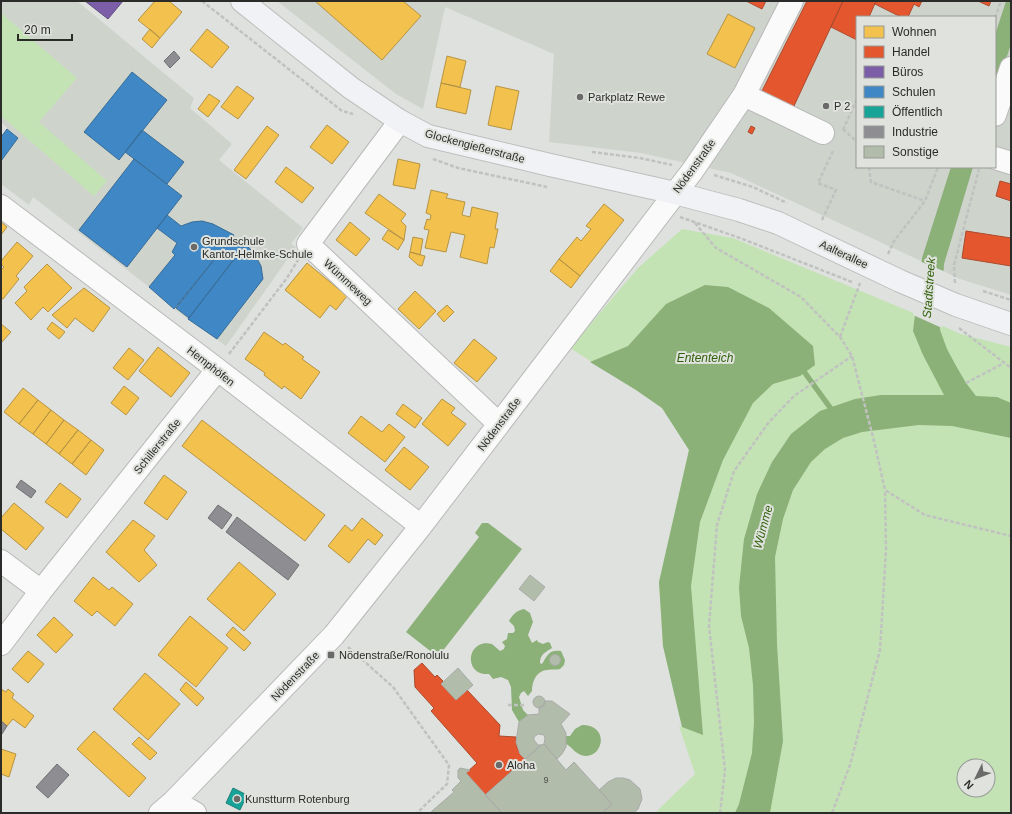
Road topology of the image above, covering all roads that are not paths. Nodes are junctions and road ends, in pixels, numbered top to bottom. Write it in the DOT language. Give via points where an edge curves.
graph roads {
  1 [pos="242,1"];
  2 [pos="792,1"];
  3 [pos="1011,68"];
  4 [pos="744,95"];
  5 [pos="996,111"];
  6 [pos="400,121"];
  7 [pos="835,136"];
  8 [pos="996,158"];
  9 [pos="1011,163"];
  10 [pos="675,193"];
  11 [pos="1,206"];
  12 [pos="1011,324"];
  13 [pos="211,365"];
  14 [pos="499,424"];
  15 [pos="421,526"];
  16 [pos="1,561"];
  17 [pos="41,591"];
  18 [pos="1,644"];
  19 [pos="167,807"];
  20 [pos="195,813"];
  1 -- 6 [label="main road, Glockengießerstraße" via="351,88"];
  2 -- 4 [label="street, Nödenstraße"];
  3 -- 5 [label="street"];
  4 -- 7 [label="street"];
  4 -- 10 [label="street, Nödenstraße"];
  6 -- 10 [label="main road, Glockengießerstraße" via="428,136"];
  6 -- 14 [label="street, Wümmeweg" via="308,244"];
  8 -- 9 [label="street"];
  10 -- 12 [label="main road, Aalterallee" via="739,210 878,259 900,281 956,305"];
  10 -- 14 [label="street, Nödenstraße"];
  11 -- 13 [label="street, Hemphöfen"];
  13 -- 15 [label="street, Hemphöfen"];
  13 -- 17 [label="street, Schillerstraße"];
  14 -- 15 [label="street, Nödenstraße"];
  15 -- 19 [label="street, Nödenstraße" via="334,635"];
  16 -- 17 [label="street"];
  17 -- 18 [label="street, Schillerstraße"];
  19 -- 20 [label="street"];
}
